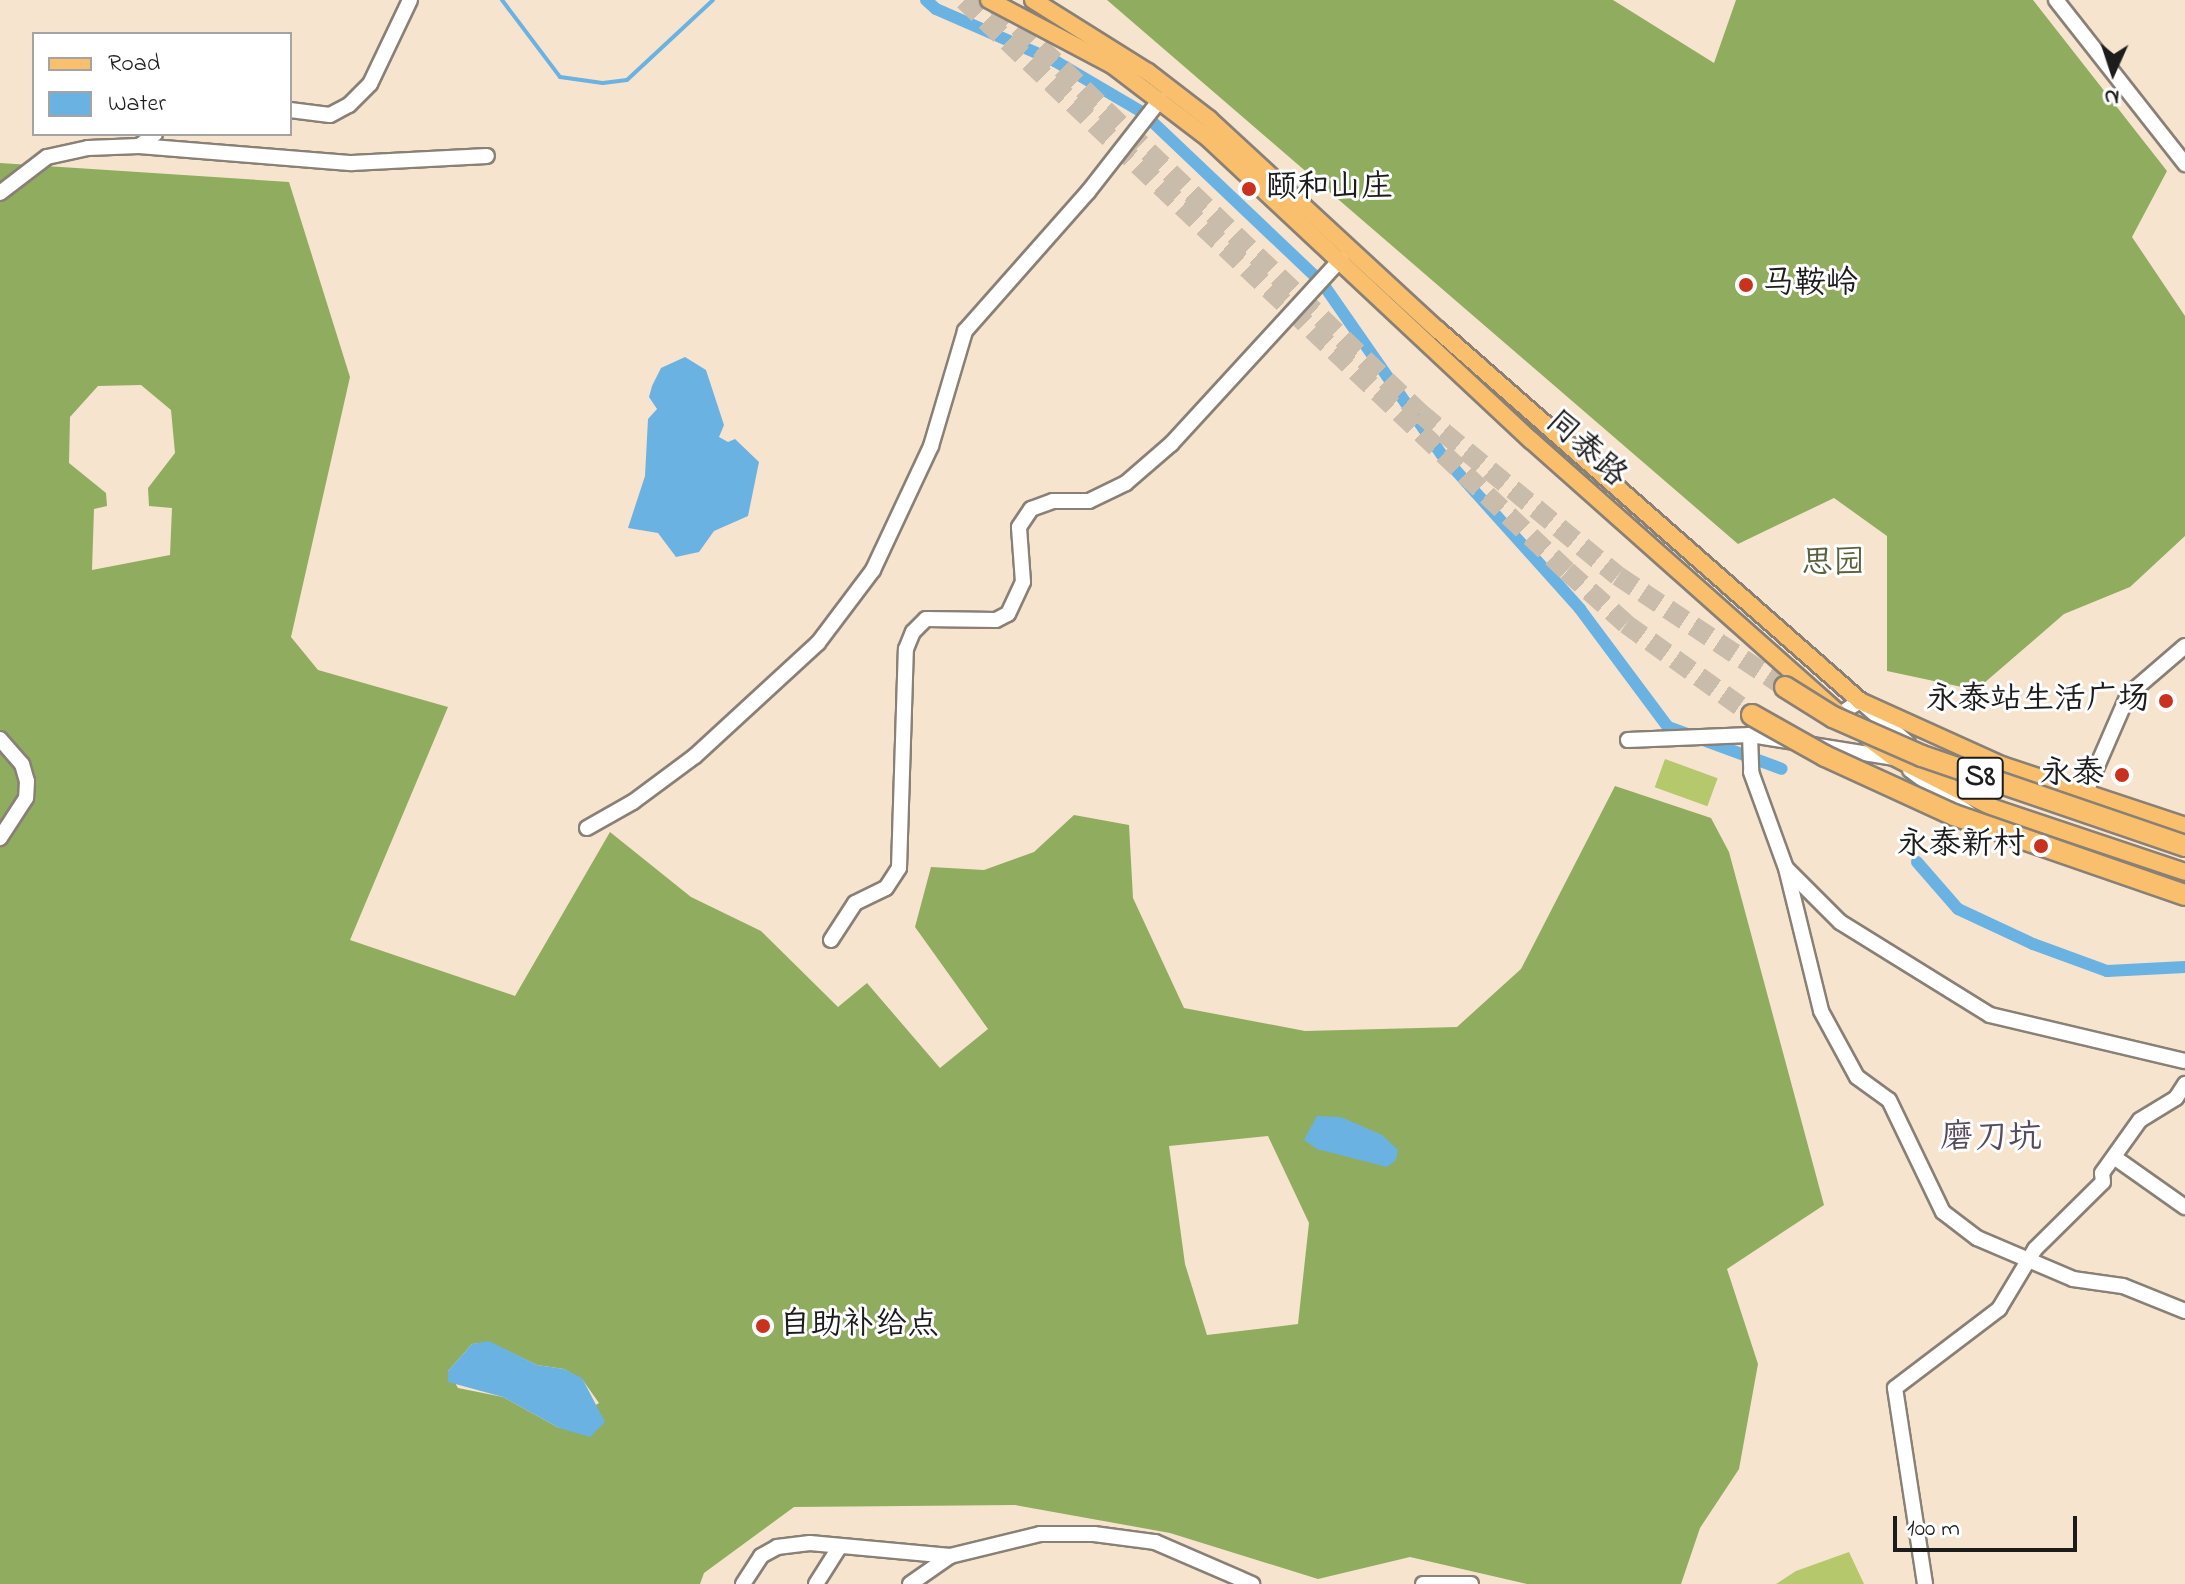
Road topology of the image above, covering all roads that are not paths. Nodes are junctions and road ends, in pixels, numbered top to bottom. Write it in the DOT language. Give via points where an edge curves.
graph roads {
  1 [pos="410,0"];
  2 [pos="989,0"];
  3 [pos="1033,0"];
  4 [pos="2056,0"];
  5 [pos="1160,100"];
  6 [pos="292,110"];
  7 [pos="152,136"];
  8 [pos="139,146"];
  9 [pos="487,156"];
  10 [pos="2185,164"];
  11 [pos="0,193"];
  12 [pos="1341,259"];
  13 [pos="2185,646"];
  14 [pos="1785,687"];
  15 [pos="1860,701"];
  16 [pos="1840,714"];
  17 [pos="1913,722"];
  18 [pos="1751,725"];
  19 [pos="0,739"];
  20 [pos="1628,740"];
  21 [pos="1892,756"];
  22 [pos="2085,794"];
  23 [pos="2185,826"];
  24 [pos="587,828"];
  25 [pos="2185,834"];
  26 [pos="0,838"];
  27 [pos="2185,846"];
  28 [pos="1786,868"];
  29 [pos="2185,872"];
  30 [pos="2185,895"];
  31 [pos="831,940"];
  32 [pos="2185,1061"];
  33 [pos="2185,1084"];
  34 [pos="2114,1157"];
  35 [pos="2185,1207"];
  36 [pos="2028,1258"];
  37 [pos="2185,1311"];
  38 [pos="840,1546"];
  39 [pos="950,1556"];
  40 [pos="743,1584"];
  41 [pos="816,1584"];
  42 [pos="910,1584"];
  43 [pos="1252,1584"];
  44 [pos="1423,1584"];
  45 [pos="1471,1584"];
  46 [pos="1925,1584"];
  1 -- 6 [label="street" via="370,84 349,105 330,115"];
  2 -- 5 [label="main road, 同泰路" via="1112,65"];
  3 -- 15 [label="main road, 同泰路" via="1135,63 1209,119 1438,330"];
  4 -- 10 [label="street"];
  5 -- 12 [label="main road, 同泰路"];
  5 -- 24 [label="street" via="1088,192 965,331 931,446 873,570 818,643 695,756"];
  7 -- 8 [label="street"];
  8 -- 9 [label="street" via="366,164"];
  8 -- 11 [label="street" via="88,148 47,157"];
  12 -- 16 [label="main road, 同泰路" via="1496,408"];
  12 -- 31 [label="street" via="1171,444 1126,483 1089,501 1053,501 1031,509 1019,527 1023,582 1008,614 996,620 926,619 913,632 906,649 899,868 886,888 855,903"];
  13 -- 22 [label="street" via="2128,695"];
  14 -- 27 [label="highway, S8, bridge" via="1833,717 1932,760"];
  15 -- 16 [label="street"];
  15 -- 17 [label="main road, 同泰路"];
  15 -- 25 [label="street" via="1896,735 1962,772 2120,824"];
  16 -- 21 [label="main road, 同泰路"];
  17 -- 21 [label="main road" via="1898,731"];
  17 -- 22 [label="main road, 同泰路" via="2002,765"];
  18 -- 20 [label="street" via="1719,737"];
  18 -- 21 [label="street"];
  18 -- 28 [label="street" via="1747,756"];
  18 -- 30 [label="highway, S8, bridge" via="1954,815"];
  19 -- 26 [label="street" via="22,764 27,781 26,798"];
  21 -- 29 [label="main road, 同泰路" via="1994,808"];
  22 -- 23 [label="main road, 同泰路"];
  28 -- 32 [label="street" via="1840,922 1990,1015"];
  28 -- 36 [label="street" via="1821,1011 1857,1077 1889,1100 1943,1212 1977,1238"];
  33 -- 34 [label="street" via="2176,1098 2140,1120"];
  34 -- 35 [label="street"];
  34 -- 36 [label="street" via="2102,1173 2103,1182"];
  36 -- 37 [label="street" via="2073,1279 2123,1286"];
  36 -- 46 [label="street" via="1999,1309 1895,1388"];
  38 -- 39 [label="street"];
  38 -- 40 [label="street" via="777,1547 761,1556"];
  38 -- 41 [label="street"];
  39 -- 42 [label="street"];
  39 -- 43 [label="street" via="1040,1534 1094,1534 1155,1542"];
  44 -- 45 [label="street"];
}
